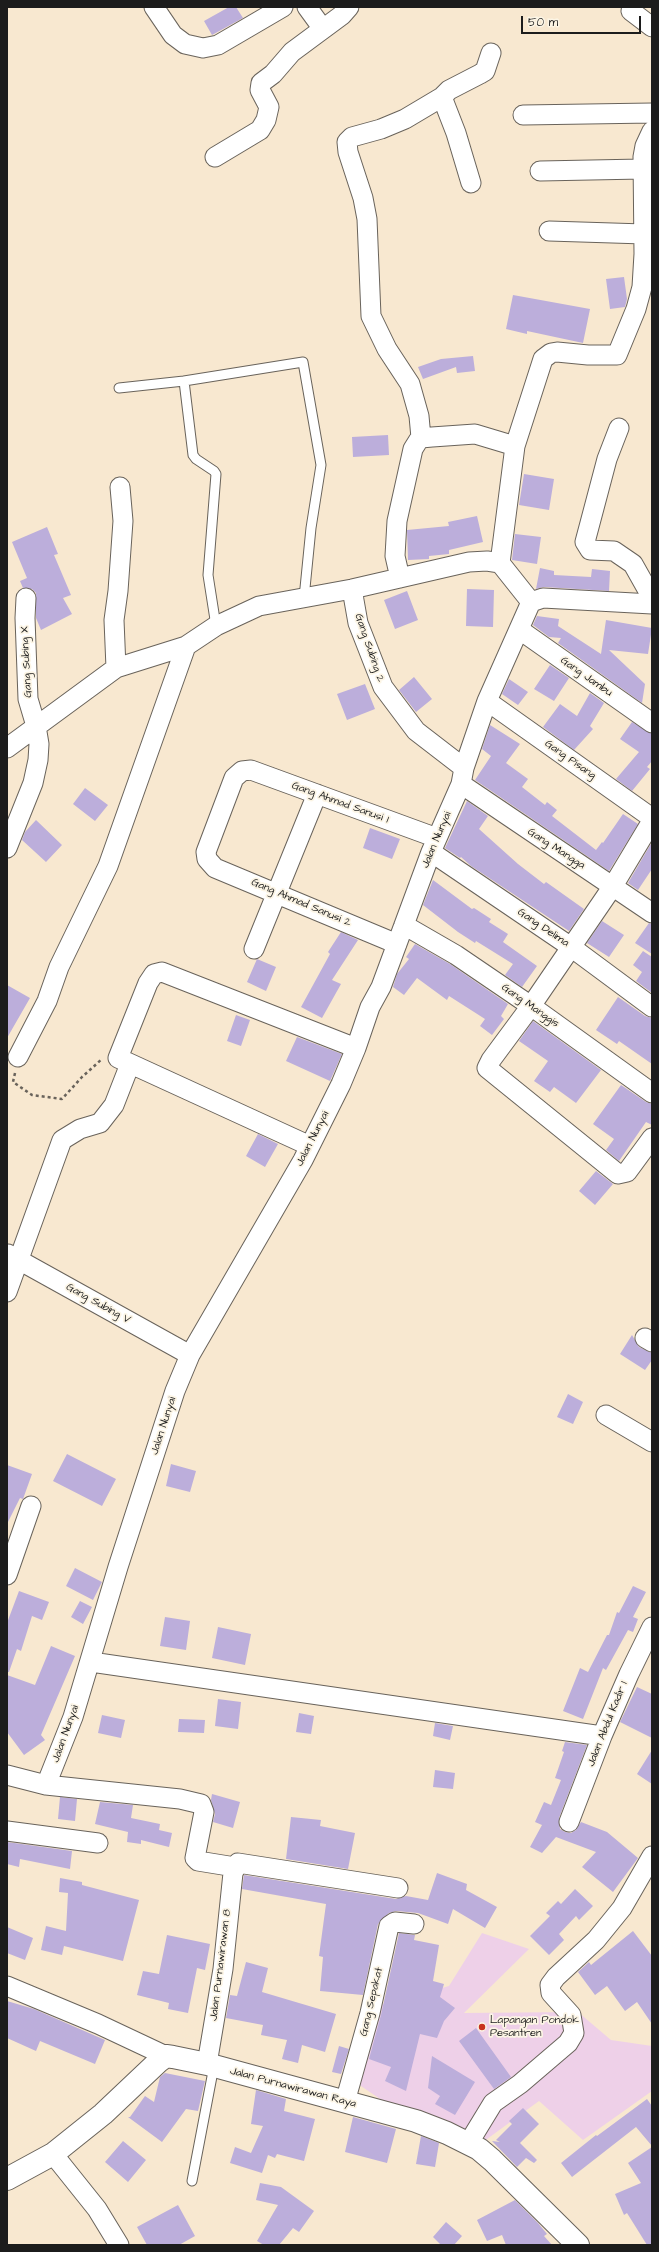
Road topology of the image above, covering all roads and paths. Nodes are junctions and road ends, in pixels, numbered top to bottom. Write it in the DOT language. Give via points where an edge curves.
graph roads {
  1 [pos="154,7"];
  2 [pos="283,7"];
  3 [pos="307,7"];
  4 [pos="349,7"];
  5 [pos="631,11"];
  6 [pos="652,27"];
  7 [pos="323,29"];
  8 [pos="491,53"];
  9 [pos="442,97"];
  10 [pos="652,113"];
  11 [pos="523,115"];
  12 [pos="652,132"];
  13 [pos="216,157"];
  14 [pos="642,169"];
  15 [pos="540,171"];
  16 [pos="471,182"];
  17 [pos="549,231"];
  18 [pos="644,234"];
  19 [pos="184,381"];
  20 [pos="119,388"];
  21 [pos="619,428"];
  22 [pos="421,438"];
  23 [pos="515,446"];
  24 [pos="120,487"];
  25 [pos="500,563"];
  26 [pos="400,578"];
  27 [pos="352,589"];
  28 [pos="26,598"];
  29 [pos="304,598"];
  30 [pos="531,602"];
  31 [pos="652,604"];
  32 [pos="216,626"];
  33 [pos="520,630"];
  34 [pos="186,646"];
  35 [pos="116,668"];
  36 [pos="487,701"];
  37 [pos="652,723"];
  38 [pos="36,726"];
  39 [pos="7,748"];
  40 [pos="463,776"];
  41 [pos="317,794"];
  42 [pos="652,818"];
  43 [pos="652,821"];
  44 [pos="434,845"];
  45 [pos="7,848"];
  46 [pos="207,859"];
  47 [pos="613,886"];
  48 [pos="278,892"];
  49 [pos="652,913"];
  50 [pos="404,925"];
  51 [pos="397,944"];
  52 [pos="571,947"];
  53 [pos="254,949"];
  54 [pos="531,1006"];
  55 [pos="652,1007"];
  56 [pos="356,1048"];
  57 [pos="18,1057"];
  58 [pos="124,1061"];
  59 [pos="652,1093"];
  60 [pos="651,1142"];
  61 [pos="310,1146"];
  62 [pos="13,1256"];
  63 [pos="7,1292"];
  64 [pos="190,1355"];
  65 [pos="606,1415"];
  66 [pos="652,1442"];
  67 [pos="31,1506"];
  68 [pos="7,1575"];
  69 [pos="652,1627"];
  70 [pos="91,1662"];
  71 [pos="602,1736"];
  72 [pos="7,1775"];
  73 [pos="46,1785"];
  74 [pos="569,1822"];
  75 [pos="7,1831"];
  76 [pos="98,1843"];
  77 [pos="652,1856"];
  78 [pos="235,1867"];
  79 [pos="398,1888"];
  80 [pos="414,1924"];
  81 [pos="7,1986"];
  82 [pos="166,2056"];
  83 [pos="210,2065"];
  84 [pos="345,2102"];
  85 [pos="468,2144"];
  86 [pos="53,2154"];
  87 [pos="7,2179"];
  88 [pos="192,2181"];
  89 [pos="119,2245"];
  90 [pos="578,2245"];
  1 -- 2 [label="street" via="173,35 185,44 203,48 218,45"];
  3 -- 7 [label="street"];
  4 -- 7 [label="street"];
  5 -- 6 [label="street"];
  7 -- 13 [label="street" via="292,52 273,74 261,83 260,90 270,111 263,125 255,133"];
  8 -- 9 [label="street" via="484,71"];
  9 -- 16 [label="street"];
  9 -- 22 [label="street" via="393,124 352,137 347,145 367,219 371,316 387,349 410,384 419,416"];
  10 -- 11 [label="street"];
  12 -- 14 [label="street" via="645,146"];
  14 -- 15 [label="street"];
  14 -- 18 [label="street"];
  17 -- 18 [label="street"];
  18 -- 23 [label="street" via="642,287 617,355 557,352 547,355 539,366"];
  19 -- 20 [label="lane"];
  19 -- 29 [label="lane" via="303,362 321,465"];
  19 -- 32 [label="lane" via="193,455 216,474 208,575"];
  21 -- 31 [label="street" via="607,460 585,542 590,550 614,551 633,564 651,596"];
  22 -- 23 [label="street" via="475,434"];
  22 -- 26 [label="street" via="414,449 397,521 395,556"];
  23 -- 25 [label="street"];
  24 -- 35 [label="street" via="123,521 114,620"];
  25 -- 26 [label="street" via="478,560"];
  25 -- 30 [label="street"];
  26 -- 27 [label="street"];
  27 -- 29 [label="street"];
  27 -- 40 [label="street, Gang Subing 2" via="358,622 382,687 416,731"];
  28 -- 38 [label="street, Gang Subing X" via="28,699"];
  29 -- 32 [label="street" via="259,606"];
  30 -- 31 [label="street" via="543,598"];
  30 -- 33 [label="street, Jalan Nunyai"];
  32 -- 34 [label="street"];
  33 -- 36 [label="street, Jalan Nunyai"];
  33 -- 37 [label="street, Gang Jambu"];
  34 -- 35 [label="street"];
  34 -- 57 [label="street" via="108,866"];
  35 -- 38 [label="street"];
  36 -- 40 [label="street, Jalan Nunyai"];
  36 -- 42 [label="street, Gang Pisang"];
  38 -- 39 [label="street"];
  38 -- 45 [label="street" via="39,753 33,783"];
  40 -- 44 [label="street, Jalan Nunyai"];
  40 -- 47 [label="street, Gang Mangga"];
  41 -- 44 [label="street, Gang Ahmad Sanusi 1"];
  41 -- 46 [label="street, Gang Ahmad Sanusi 1" via="251,770 242,772 234,778 206,852"];
  41 -- 48 [label="street"];
  43 -- 47 [label="street"];
  44 -- 50 [label="street, Jalan Nunyai"];
  44 -- 52 [label="street, Gang Delima"];
  46 -- 48 [label="street, Gang Ahmad Sanusi 2" via="215,868"];
  47 -- 49 [label="street, Gang Mangga"];
  47 -- 52 [label="street"];
  48 -- 51 [label="street, Gang Ahmad Sanusi 2"];
  48 -- 53 [label="street"];
  50 -- 51 [label="street, Jalan Nunyai"];
  50 -- 54 [label="street, Gang Manggis" via="456,955"];
  51 -- 56 [label="street, Jalan Nunyai" via="381,987 370,1007"];
  52 -- 54 [label="street"];
  52 -- 55 [label="street, Gang Delima"];
  54 -- 59 [label="street, Gang Manggis"];
  54 -- 60 [label="street" via="488,1065 490,1072 618,1174 627,1172"];
  56 -- 58 [label="street" via="162,972 154,974 148,983"];
  56 -- 61 [label="street, Jalan Nunyai"];
  57 -- 58 [label="path" via="13,1082 32,1095 62,1099 106,1056"];
  58 -- 61 [label="street"];
  58 -- 62 [label="street" via="114,1105 100,1123 62,1140"];
  61 -- 64 [label="street, Jalan Nunyai"];
  62 -- 63 [label="street"];
  62 -- 64 [label="street, Gang Subing V"];
  64 -- 70 [label="street, Jalan Nunyai" via="175,1392 123,1552"];
  65 -- 66 [label="street"];
  67 -- 68 [label="street"];
  69 -- 71 [label="street, Jalan Abdul Kadir 1"];
  70 -- 71 [label="street"];
  70 -- 73 [label="street, Jalan Nunyai"];
  71 -- 74 [label="street, Jalan Abdul Kadir 1"];
  72 -- 73 [label="street"];
  73 -- 78 [label="street" via="180,1799 201,1804 204,1812 194,1858 198,1861"];
  75 -- 76 [label="street"];
  77 -- 85 [label="street" via="622,1908 596,1940 550,1985 551,1993 571,2016 574,2033 568,2043 520,2084 493,2103"];
  78 -- 79 [label="street" via="238,1863 244,1863"];
  78 -- 83 [label="street, Jalan Purnawirawan 8"];
  80 -- 84 [label="street, Gang Sepakat" via="395,1922 389,1926 370,2013"];
  81 -- 82 [label="street"];
  82 -- 83 [label="street, Jalan Purnawirawan Raya"];
  82 -- 86 [label="street" via="103,2114"];
  83 -- 84 [label="street, Jalan Purnawirawan Raya"];
  83 -- 88 [label="lane"];
  84 -- 85 [label="street, Jalan Purnawirawan Raya" via="430,2125"];
  85 -- 90 [label="street, Jalan Purnawirawan Raya" via="492,2160"];
  86 -- 87 [label="street"];
  86 -- 89 [label="street" via="97,2209"];
}
